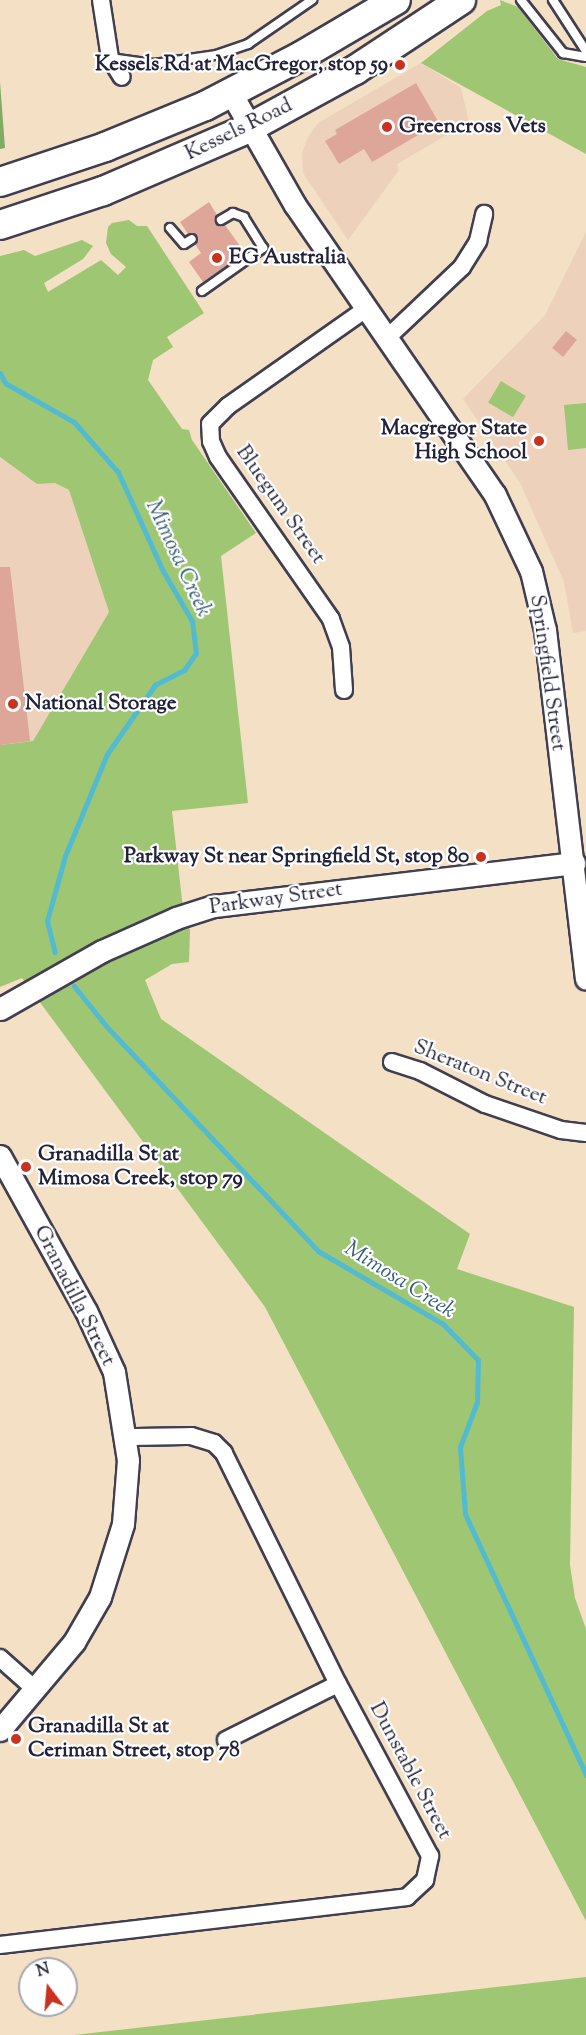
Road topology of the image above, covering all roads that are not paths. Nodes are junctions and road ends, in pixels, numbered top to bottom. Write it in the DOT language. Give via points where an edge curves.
graph roads {
  1 [pos="102,0"];
  2 [pos="312,0"];
  3 [pos="396,0"];
  4 [pos="461,0"];
  5 [pos="521,0"];
  6 [pos="553,0"];
  7 [pos="586,51"];
  8 [pos="301,56"];
  9 [pos="586,57"];
  10 [pos="110,58"];
  11 [pos="356,70"];
  12 [pos="122,77"];
  13 [pos="231,93"];
  14 [pos="249,128"];
  15 [pos="1,181"];
  16 [pos="484,214"];
  17 [pos="221,220"];
  18 [pos="2,224"];
  19 [pos="170,228"];
  20 [pos="192,239"];
  21 [pos="202,291"];
  22 [pos="366,309"];
  23 [pos="387,338"];
  24 [pos="344,690"];
  25 [pos="574,863"];
  26 [pos="586,979"];
  27 [pos="0,1009"];
  28 [pos="392,1062"];
  29 [pos="586,1133"];
  30 [pos="0,1156"];
  31 [pos="127,1437"];
  32 [pos="0,1658"];
  33 [pos="338,1684"];
  34 [pos="36,1689"];
  35 [pos="0,1730"];
  36 [pos="226,1740"];
  37 [pos="0,1945"];
  1 -- 10 [label="street"];
  2 -- 10 [label="lane" via="248,44 216,55 154,64"];
  3 -- 8 [label="highway, Kessels Road"];
  4 -- 11 [label="highway, Kessels Road"];
  5 -- 9 [label="lane" via="563,53"];
  6 -- 7 [label="lane"];
  8 -- 11 [label="highway" via="311,70 329,66"];
  8 -- 13 [label="highway, Kessels Road"];
  10 -- 12 [label="street"];
  11 -- 14 [label="highway, Kessels Road"];
  13 -- 14 [label="street, Springfield Street"];
  13 -- 15 [label="highway, Kessels Road" via="124,140"];
  14 -- 18 [label="highway, Kessels Road" via="103,191"];
  14 -- 22 [label="street, Springfield Street"];
  16 -- 23 [label="street" via="478,241 462,267"];
  17 -- 21 [label="lane" via="233,213 244,217 263,248"];
  19 -- 20 [label="lane" via="184,244"];
  22 -- 23 [label="street, Springfield Street"];
  22 -- 24 [label="street, Bluegum Street" via="228,406 210,424 211,441 218,457 331,619 341,647"];
  23 -- 25 [label="street, Springfield Street" via="495,495 531,571 545,630"];
  25 -- 26 [label="street, Springfield Street"];
  25 -- 27 [label="street, Parkway Street" via="214,906 176,918 102,951"];
  28 -- 29 [label="street, Sheraton Street" via="420,1071 485,1104 561,1130"];
  30 -- 31 [label="street, Granadilla Street" via="86,1311 114,1372"];
  31 -- 33 [label="street, Dunstable Street" via="191,1436 214,1443 224,1453"];
  31 -- 34 [label="street, Granadilla Street" via="126,1503 111,1570 74,1642"];
  32 -- 34 [label="street"];
  33 -- 36 [label="street"];
  33 -- 37 [label="street, Dunstable Street" via="430,1856 425,1880 407,1897"];
  34 -- 35 [label="street, Granadilla Street"];
}
